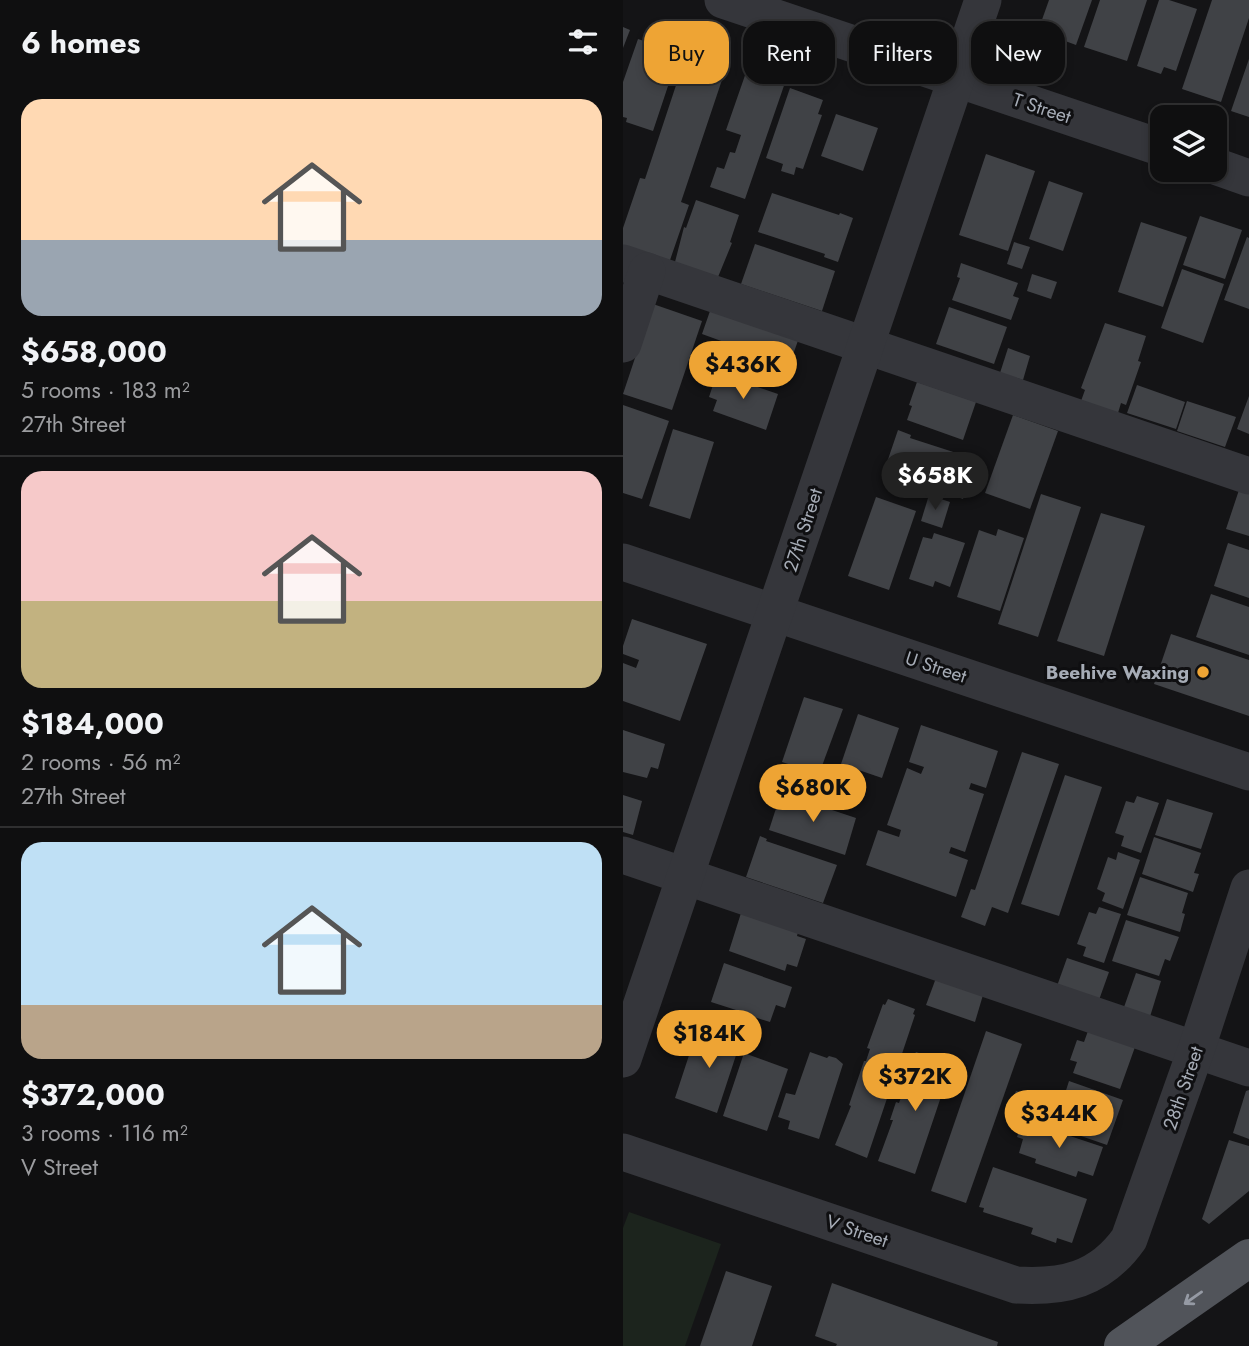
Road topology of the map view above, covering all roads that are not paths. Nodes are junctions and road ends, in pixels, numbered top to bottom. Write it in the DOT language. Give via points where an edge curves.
graph roads {
  1 [pos="723,0"];
  2 [pos="982,0"];
  3 [pos="849,43"];
  4 [pos="957,77"];
  5 [pos="957,80"];
  6 [pos="955,84"];
  7 [pos="1150,144"];
  8 [pos="1227,170"];
  9 [pos="1249,178"];
  10 [pos="635,267"];
  11 [pos="623,344"];
  12 [pos="866,344"];
  13 [pos="1249,476"];
  14 [pos="623,562"];
  15 [pos="775,613"];
  16 [pos="1249,772"];
  17 [pos="623,855"];
  18 [pos="686,876"];
  19 [pos="1249,888"];
  20 [pos="1196,1050"];
  21 [pos="623,1059"];
  22 [pos="1249,1068"];
  23 [pos="623,1152"];
  24 [pos="1249,1258"];
  25 [pos="1093,1273"];
  26 [pos="1123,1346"];
  1 -- 3 [label="street, T Street"];
  2 -- 4 [label="street, 27th Street"];
  5 -- 7 [label="street, T Street"];
  6 -- 12 [label="street, 27th Street"];
  8 -- 9 [label="street"];
  10 -- 11 [label="street"];
  10 -- 12 [label="street"];
  12 -- 13 [label="street"];
  12 -- 15 [label="street, 27th Street"];
  14 -- 15 [label="street, U Street"];
  15 -- 16 [label="street, U Street"];
  15 -- 18 [label="street, 27th Street"];
  17 -- 18 [label="street"];
  18 -- 20 [label="street"];
  18 -- 21 [label="street, 27th Street"];
  19 -- 20 [label="street, 28th Street"];
  20 -- 22 [label="street"];
  20 -- 25 [label="street, 28th Street" via="1129,1239 1113,1259"];
  23 -- 25 [label="street, V Street" via="1016,1285 1058,1286"];
  24 -- 26 [label="main road, one-way"];
}
